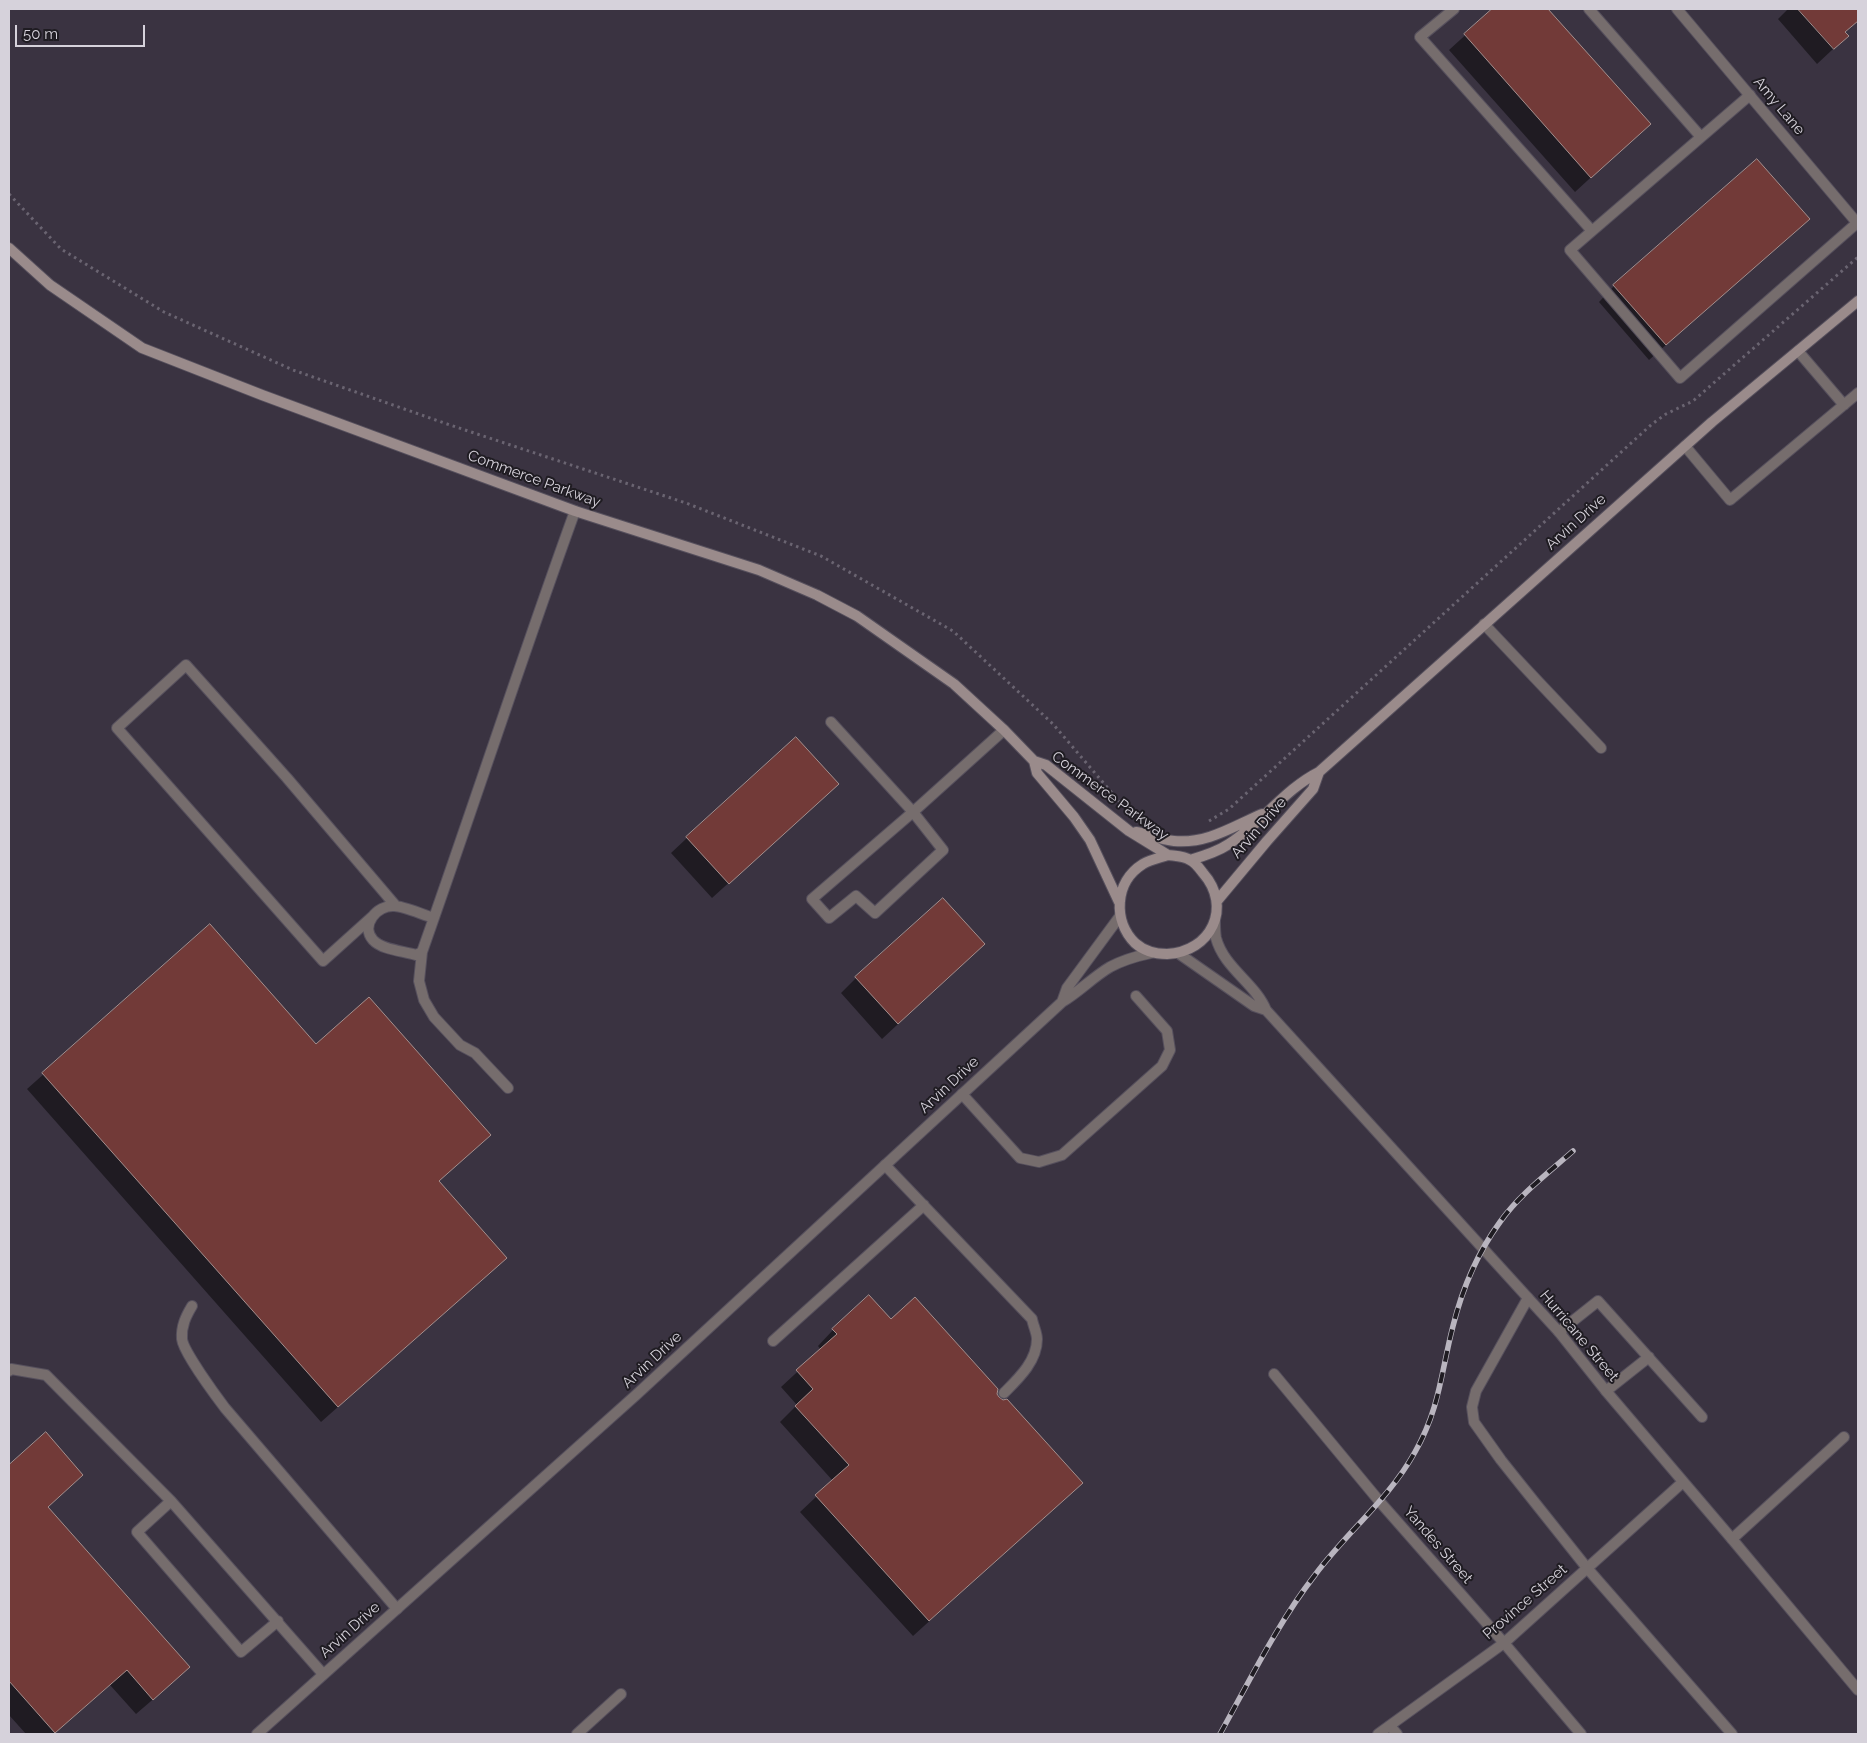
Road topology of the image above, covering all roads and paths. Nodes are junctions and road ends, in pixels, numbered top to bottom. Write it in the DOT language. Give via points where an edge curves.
graph roads {
  1 [pos="1454,9"];
  2 [pos="1589,9"];
  3 [pos="1677,9"];
  4 [pos="1750,95"];
  5 [pos="1701,137"];
  6 [pos="9,194"];
  7 [pos="1858,223"];
  8 [pos="1592,231"];
  9 [pos="9,248"];
  10 [pos="1858,257"];
  11 [pos="1858,301"];
  12 [pos="1798,351"];
  13 [pos="1858,393"];
  14 [pos="1844,405"];
  15 [pos="1685,446"];
  16 [pos="575,511"];
  17 [pos="1484,624"];
  18 [pos="831,722"];
  19 [pos="1004,730"];
  20 [pos="1601,748"];
  21 [pos="1034,761"];
  22 [pos="1319,772"];
  23 [pos="1272,809"];
  24 [pos="913,812"];
  25 [pos="1135,816"];
  26 [pos="1206,823"];
  27 [pos="1129,830"];
  28 [pos="1168,855"];
  29 [pos="1190,860"];
  30 [pos="1217,901"];
  31 [pos="1119,902"];
  32 [pos="395,905"];
  33 [pos="373,916"];
  34 [pos="1120,916"];
  35 [pos="434,918"];
  36 [pos="1215,922"];
  37 [pos="422,952"];
  38 [pos="1151,953"];
  39 [pos="1178,953"];
  40 [pos="1136,996"];
  41 [pos="1062,1002"];
  42 [pos="1266,1010"];
  43 [pos="508,1088"];
  44 [pos="962,1094"];
  45 [pos="885,1165"];
  46 [pos="924,1205"];
  47 [pos="1528,1298"];
  48 [pos="192,1306"];
  49 [pos="1559,1332"];
  50 [pos="773,1341"];
  51 [pos="1649,1358"];
  52 [pos="9,1371"];
  53 [pos="1274,1374"];
  54 [pos="1606,1390"];
  55 [pos="1004,1393"];
  56 [pos="1702,1416"];
  57 [pos="1844,1437"];
  58 [pos="1683,1482"];
  59 [pos="171,1501"];
  60 [pos="1732,1538"];
  61 [pos="1587,1568"];
  62 [pos="397,1608"];
  63 [pos="278,1622"];
  64 [pos="1504,1643"];
  65 [pos="324,1674"];
  66 [pos="1858,1690"];
  67 [pos="621,1694"];
  68 [pos="1390,1726"];
  69 [pos="256,1734"];
  70 [pos="577,1734"];
  71 [pos="1378,1734"];
  72 [pos="1397,1734"];
  73 [pos="1581,1734"];
  74 [pos="1732,1734"];
  1 -- 8 [label="street" via="1420,38"];
  2 -- 5 [label="street"];
  3 -- 4 [label="street, Amy Lane"];
  4 -- 5 [label="street"];
  4 -- 7 [label="street, Amy Lane"];
  5 -- 8 [label="street"];
  6 -- 25 [label="path" via="61,249 164,312 293,370 686,503 821,556 952,631 1053,724"];
  7 -- 8 [label="street" via="1680,378 1570,250"];
  9 -- 16 [label="street, Commerce Parkway" via="50,285 142,348"];
  10 -- 26 [label="path" via="1693,401 1652,424 1229,810"];
  11 -- 12 [label="street, Arvin Drive"];
  12 -- 14 [label="street"];
  12 -- 15 [label="street, Arvin Drive"];
  13 -- 14 [label="street"];
  14 -- 15 [label="street" via="1730,500"];
  15 -- 17 [label="street, Arvin Drive"];
  16 -- 19 [label="street, Commerce Parkway" via="759,570 825,599 857,616 954,684"];
  16 -- 35 [label="street"];
  17 -- 20 [label="street"];
  17 -- 22 [label="street, Arvin Drive"];
  18 -- 24 [label="street"];
  19 -- 21 [label="street, Commerce Parkway"];
  19 -- 24 [label="street"];
  21 -- 27 [label="street, Commerce Parkway" via="1046,765"];
  21 -- 31 [label="street, Commerce Parkway" via="1037,773 1090,840"];
  22 -- 23 [label="street, Arvin Drive" via="1304,779"];
  22 -- 30 [label="street, Arvin Drive" via="1313,789"];
  23 -- 27 [label="street" via="1230,830 1192,841 1172,841"];
  23 -- 29 [label="street, Arvin Drive" via="1230,844 1212,854"];
  24 -- 24 [label="street" via="812,899 829,918 856,896 875,912 943,850"];
  27 -- 28 [label="street, Commerce Parkway"];
  28 -- 29 [label="street, Arvin Drive"];
  28 -- 31 [label="street" via="1142,865 1133,873 1125,882"];
  29 -- 30 [label="street" via="1208,878"];
  30 -- 36 [label="street"];
  31 -- 34 [label="street"];
  32 -- 33 [label="street" via="380,908"];
  32 -- 33 [label="street" via="186,665 117,728 324,961"];
  32 -- 35 [label="street"];
  33 -- 37 [label="street" via="369,932 373,940 416,955"];
  34 -- 38 [label="street" via="1131,938"];
  34 -- 41 [label="street, Arvin Drive" via="1067,988"];
  35 -- 37 [label="street"];
  36 -- 39 [label="street, Arvin Drive" via="1200,942"];
  36 -- 42 [label="street, Hurricane Street" via="1216,938 1222,951 1262,999"];
  37 -- 43 [label="street" via="419,981 424,1000 434,1017"];
  38 -- 39 [label="street, Arvin Drive"];
  38 -- 41 [label="street, Arvin Drive" via="1110,968"];
  39 -- 42 [label="street, Hurricane Street" via="1254,1006"];
  40 -- 44 [label="street" via="1167,1031 1170,1050 1162,1066 1062,1155 1039,1162 1020,1158"];
  41 -- 44 [label="street, Arvin Drive"];
  42 -- 47 [label="street, Hurricane Street"];
  44 -- 45 [label="street, Arvin Drive"];
  45 -- 46 [label="street"];
  45 -- 62 [label="street, Arvin Drive" via="636,1395"];
  46 -- 50 [label="street"];
  46 -- 55 [label="street" via="1032,1319 1037,1338 1032,1359"];
  47 -- 49 [label="street, Hurricane Street"];
  47 -- 61 [label="street" via="1476,1392 1472,1407 1474,1422"];
  48 -- 62 [label="street" via="182,1324 182,1341 203,1377 225,1408"];
  49 -- 51 [label="street" via="1598,1301"];
  49 -- 54 [label="street, Hurricane Street"];
  51 -- 54 [label="street"];
  51 -- 56 [label="street"];
  52 -- 59 [label="street" via="46,1375"];
  53 -- 64 [label="street, Yandes Street" via="1380,1502"];
  54 -- 58 [label="street, Hurricane Street"];
  57 -- 60 [label="street"];
  58 -- 60 [label="street, Hurricane Street"];
  58 -- 61 [label="street, Province Street"];
  59 -- 63 [label="street"];
  59 -- 63 [label="street" via="137,1532 242,1652"];
  60 -- 66 [label="street, Hurricane Street"];
  61 -- 64 [label="street, Province Street"];
  61 -- 74 [label="street"];
  62 -- 65 [label="street, Arvin Drive"];
  63 -- 65 [label="street"];
  64 -- 68 [label="street, Province Street"];
  64 -- 73 [label="street, Yandes Street"];
  65 -- 69 [label="street, Arvin Drive"];
  67 -- 70 [label="street"];
  68 -- 71 [label="street, Province Street"];
  68 -- 72 [label="street"];
}
